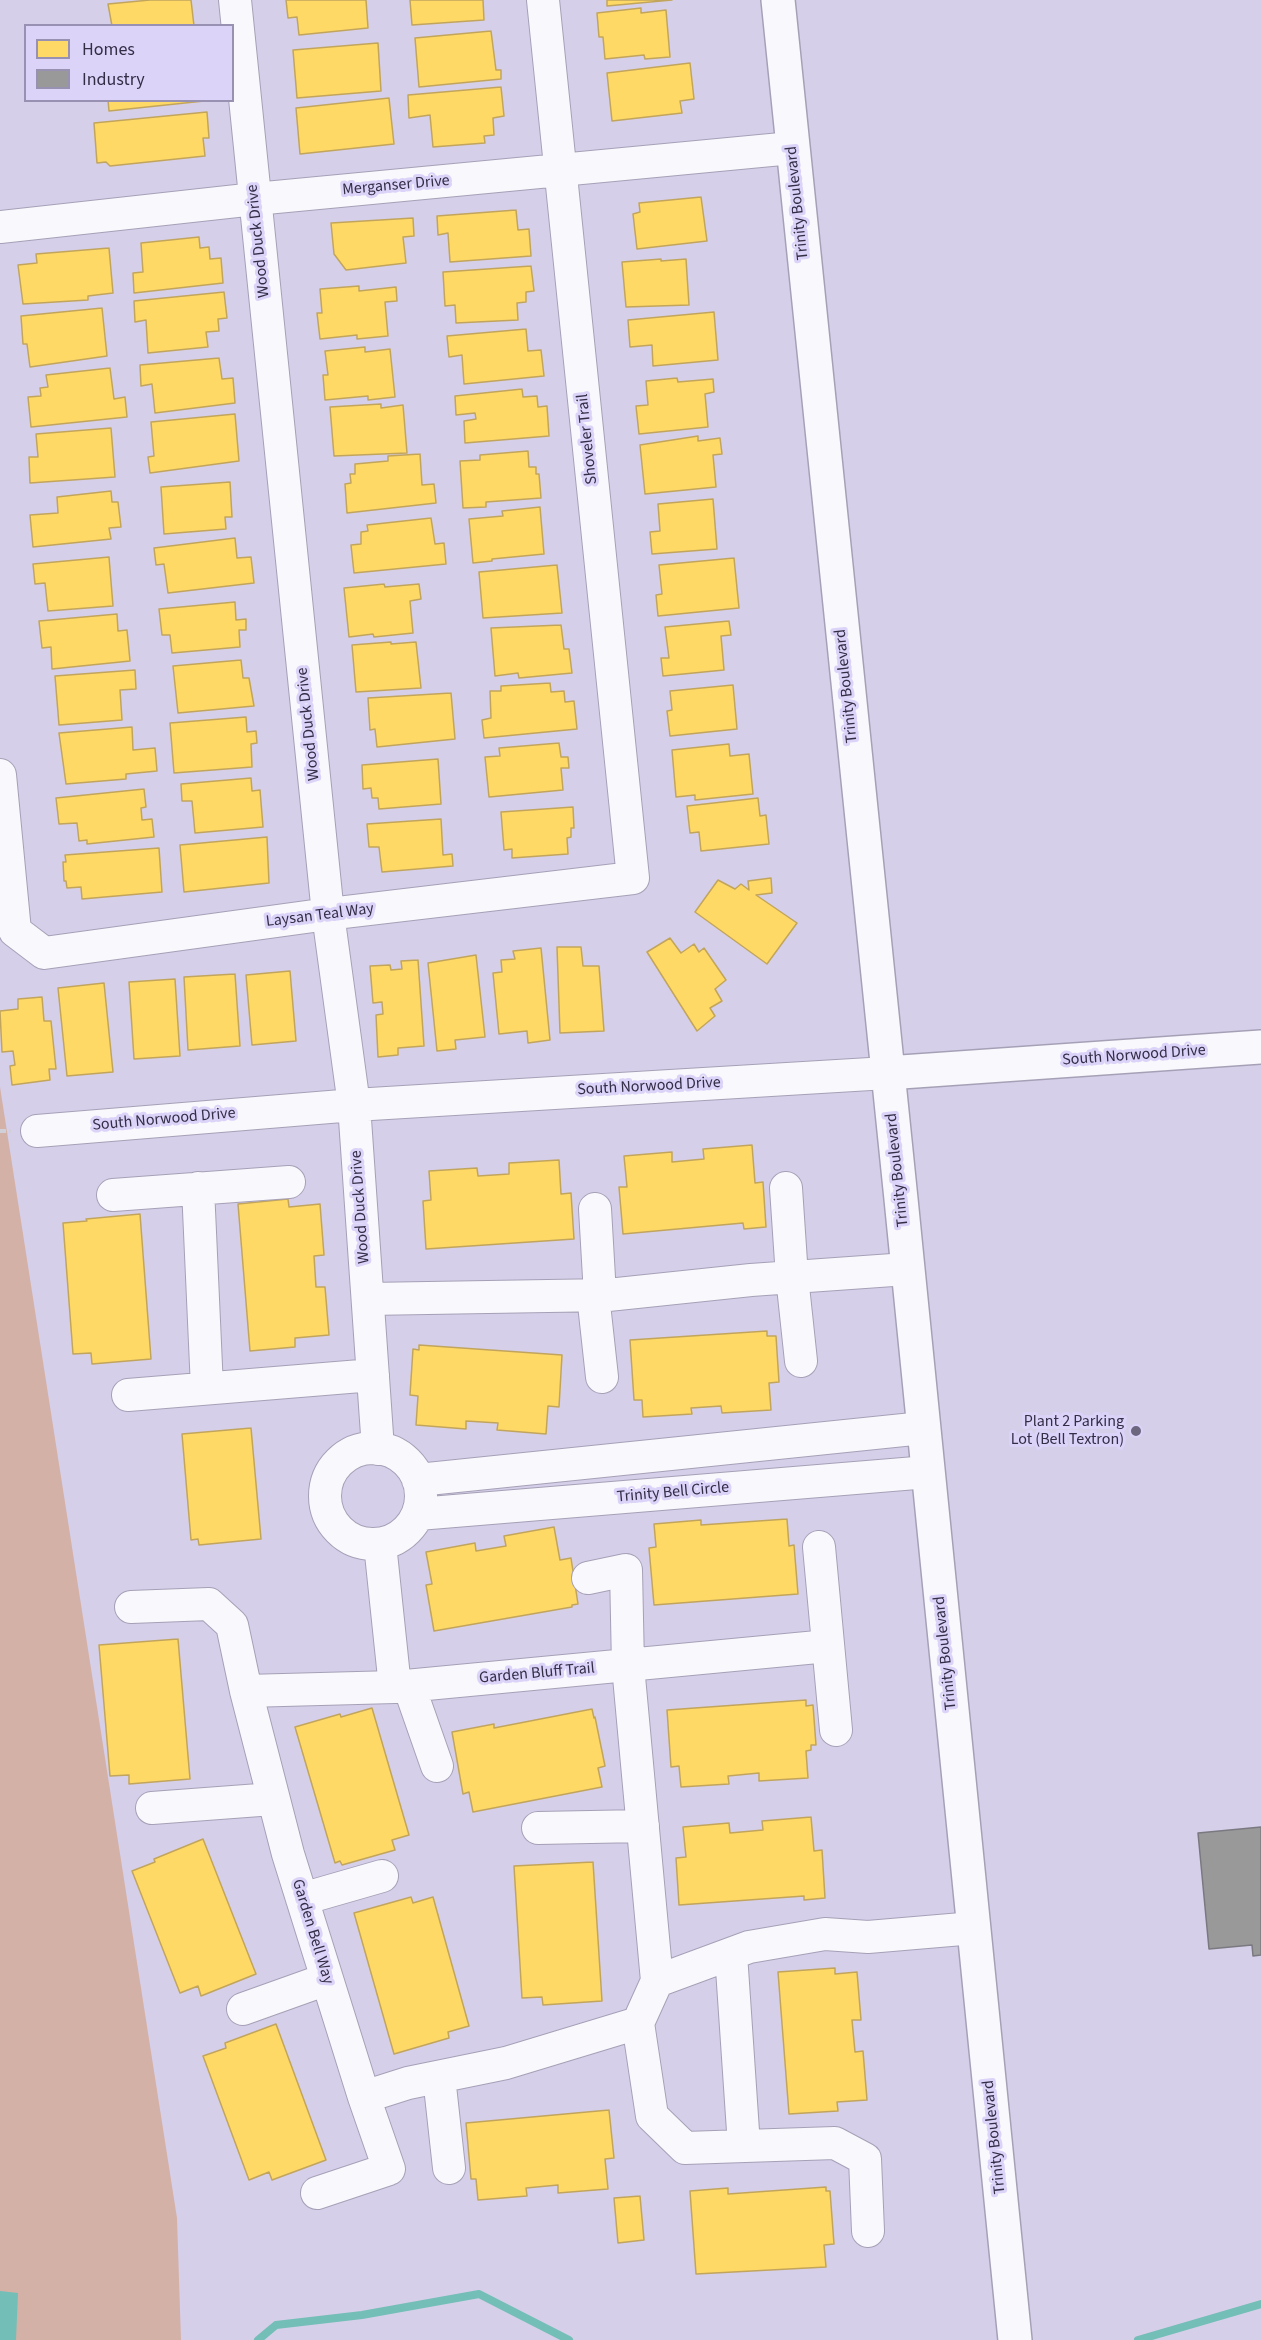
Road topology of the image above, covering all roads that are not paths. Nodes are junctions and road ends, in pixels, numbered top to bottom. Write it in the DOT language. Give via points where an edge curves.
graph roads {
  1 [pos="235,0"];
  2 [pos="543,0"];
  3 [pos="778,0"];
  4 [pos="792,148"];
  5 [pos="560,170"];
  6 [pos="255,199"];
  7 [pos="0,227"];
  8 [pos="0,775"];
  9 [pos="633,878"];
  10 [pos="328,914"];
  11 [pos="1261,1047"];
  12 [pos="887,1073"];
  13 [pos="354,1105"];
  14 [pos="37,1131"];
  15 [pos="289,1182"];
  16 [pos="198,1188"];
  17 [pos="786,1188"];
  18 [pos="113,1195"];
  19 [pos="595,1209"];
  20 [pos="907,1269"];
  21 [pos="792,1277"];
  22 [pos="597,1295"];
  23 [pos="368,1299"];
  24 [pos="801,1361"];
  25 [pos="373,1375"];
  26 [pos="602,1377"];
  27 [pos="207,1388"];
  28 [pos="128,1395"];
  29 [pos="923,1428"];
  30 [pos="378,1449"];
  31 [pos="928,1472"];
  32 [pos="418,1480"];
  33 [pos="418,1514"];
  34 [pos="380,1544"];
  35 [pos="819,1547"];
  36 [pos="588,1578"];
  37 [pos="131,1607"];
  38 [pos="828,1646"];
  39 [pos="628,1666"];
  40 [pos="402,1687"];
  41 [pos="246,1691"];
  42 [pos="836,1730"];
  43 [pos="437,1766"];
  44 [pos="273,1799"];
  45 [pos="152,1808"];
  46 [pos="643,1826"];
  47 [pos="538,1828"];
  48 [pos="382,1875"];
  49 [pos="302,1899"];
  50 [pos="974,1929"];
  51 [pos="731,1954"];
  52 [pos="327,1979"];
  53 [pos="657,1981"];
  54 [pos="243,2009"];
  55 [pos="638,2023"];
  56 [pos="439,2077"];
  57 [pos="364,2097"];
  58 [pos="744,2146"];
  59 [pos="449,2168"];
  60 [pos="317,2193"];
  61 [pos="868,2231"];
  62 [pos="1015,2340"];
  1 -- 6 [label="street, Wood Duck Drive"];
  2 -- 5 [label="street, Shoveler Trail"];
  3 -- 4 [label="main road, Trinity Boulevard"];
  4 -- 5 [label="street, Merganser Drive"];
  4 -- 12 [label="main road, Trinity Boulevard"];
  5 -- 6 [label="street, Merganser Drive"];
  5 -- 9 [label="street, Shoveler Trail"];
  6 -- 7 [label="street, Merganser Drive"];
  6 -- 10 [label="street, Wood Duck Drive"];
  8 -- 10 [label="street, Laysan Teal Way" via="15,931 44,953"];
  9 -- 10 [label="street, Laysan Teal Way"];
  10 -- 13 [label="street, Wood Duck Drive"];
  11 -- 12 [label="main road, South Norwood Drive"];
  12 -- 13 [label="street, South Norwood Drive"];
  12 -- 20 [label="main road, Trinity Boulevard"];
  13 -- 14 [label="street, South Norwood Drive"];
  13 -- 23 [label="street, Wood Duck Drive"];
  15 -- 16 [label="street"];
  16 -- 18 [label="street"];
  16 -- 27 [label="street"];
  17 -- 21 [label="street"];
  19 -- 22 [label="street"];
  20 -- 21 [label="street"];
  20 -- 29 [label="main road, Trinity Boulevard"];
  21 -- 22 [label="street"];
  21 -- 24 [label="street"];
  22 -- 23 [label="street"];
  22 -- 26 [label="street"];
  23 -- 25 [label="street, Wood Duck Drive"];
  25 -- 27 [label="street"];
  25 -- 30 [label="street, Wood Duck Drive"];
  27 -- 28 [label="street"];
  29 -- 31 [label="main road, Trinity Boulevard"];
  29 -- 32 [label="street"];
  30 -- 32 [label="street" via="404,1459"];
  30 -- 34 [label="street" via="348,1454 334,1468 326,1486 326,1506 333,1523 346,1536 362,1543"];
  31 -- 33 [label="street, Trinity Bell Circle"];
  31 -- 50 [label="main road, Trinity Boulevard"];
  32 -- 33 [label="street"];
  33 -- 34 [label="street" via="397,1538"];
  34 -- 40 [label="street"];
  35 -- 38 [label="street"];
  36 -- 39 [label="street" via="626,1570"];
  37 -- 41 [label="street, Garden Bell Way" via="209,1604 232,1625"];
  38 -- 39 [label="street, Garden Bluff Trail"];
  38 -- 42 [label="street"];
  39 -- 40 [label="street, Garden Bluff Trail"];
  39 -- 46 [label="street"];
  40 -- 41 [label="street, Garden Bluff Trail"];
  40 -- 43 [label="street"];
  41 -- 44 [label="street, Garden Bell Way"];
  44 -- 45 [label="street"];
  44 -- 49 [label="street, Garden Bell Way"];
  46 -- 47 [label="street"];
  46 -- 53 [label="street"];
  48 -- 49 [label="street"];
  49 -- 52 [label="street, Garden Bell Way"];
  50 -- 51 [label="street" via="868,1937 825,1934 749,1947"];
  50 -- 62 [label="main road, Trinity Boulevard"];
  51 -- 53 [label="street"];
  51 -- 58 [label="street"];
  52 -- 54 [label="street"];
  52 -- 57 [label="street, Garden Bell Way"];
  53 -- 55 [label="street"];
  55 -- 56 [label="street" via="506,2063"];
  55 -- 58 [label="street" via="652,2116 685,2148"];
  56 -- 57 [label="street"];
  56 -- 59 [label="street"];
  57 -- 60 [label="street, Garden Bell Way" via="389,2169"];
  58 -- 61 [label="street" via="835,2143 865,2159"];
}
